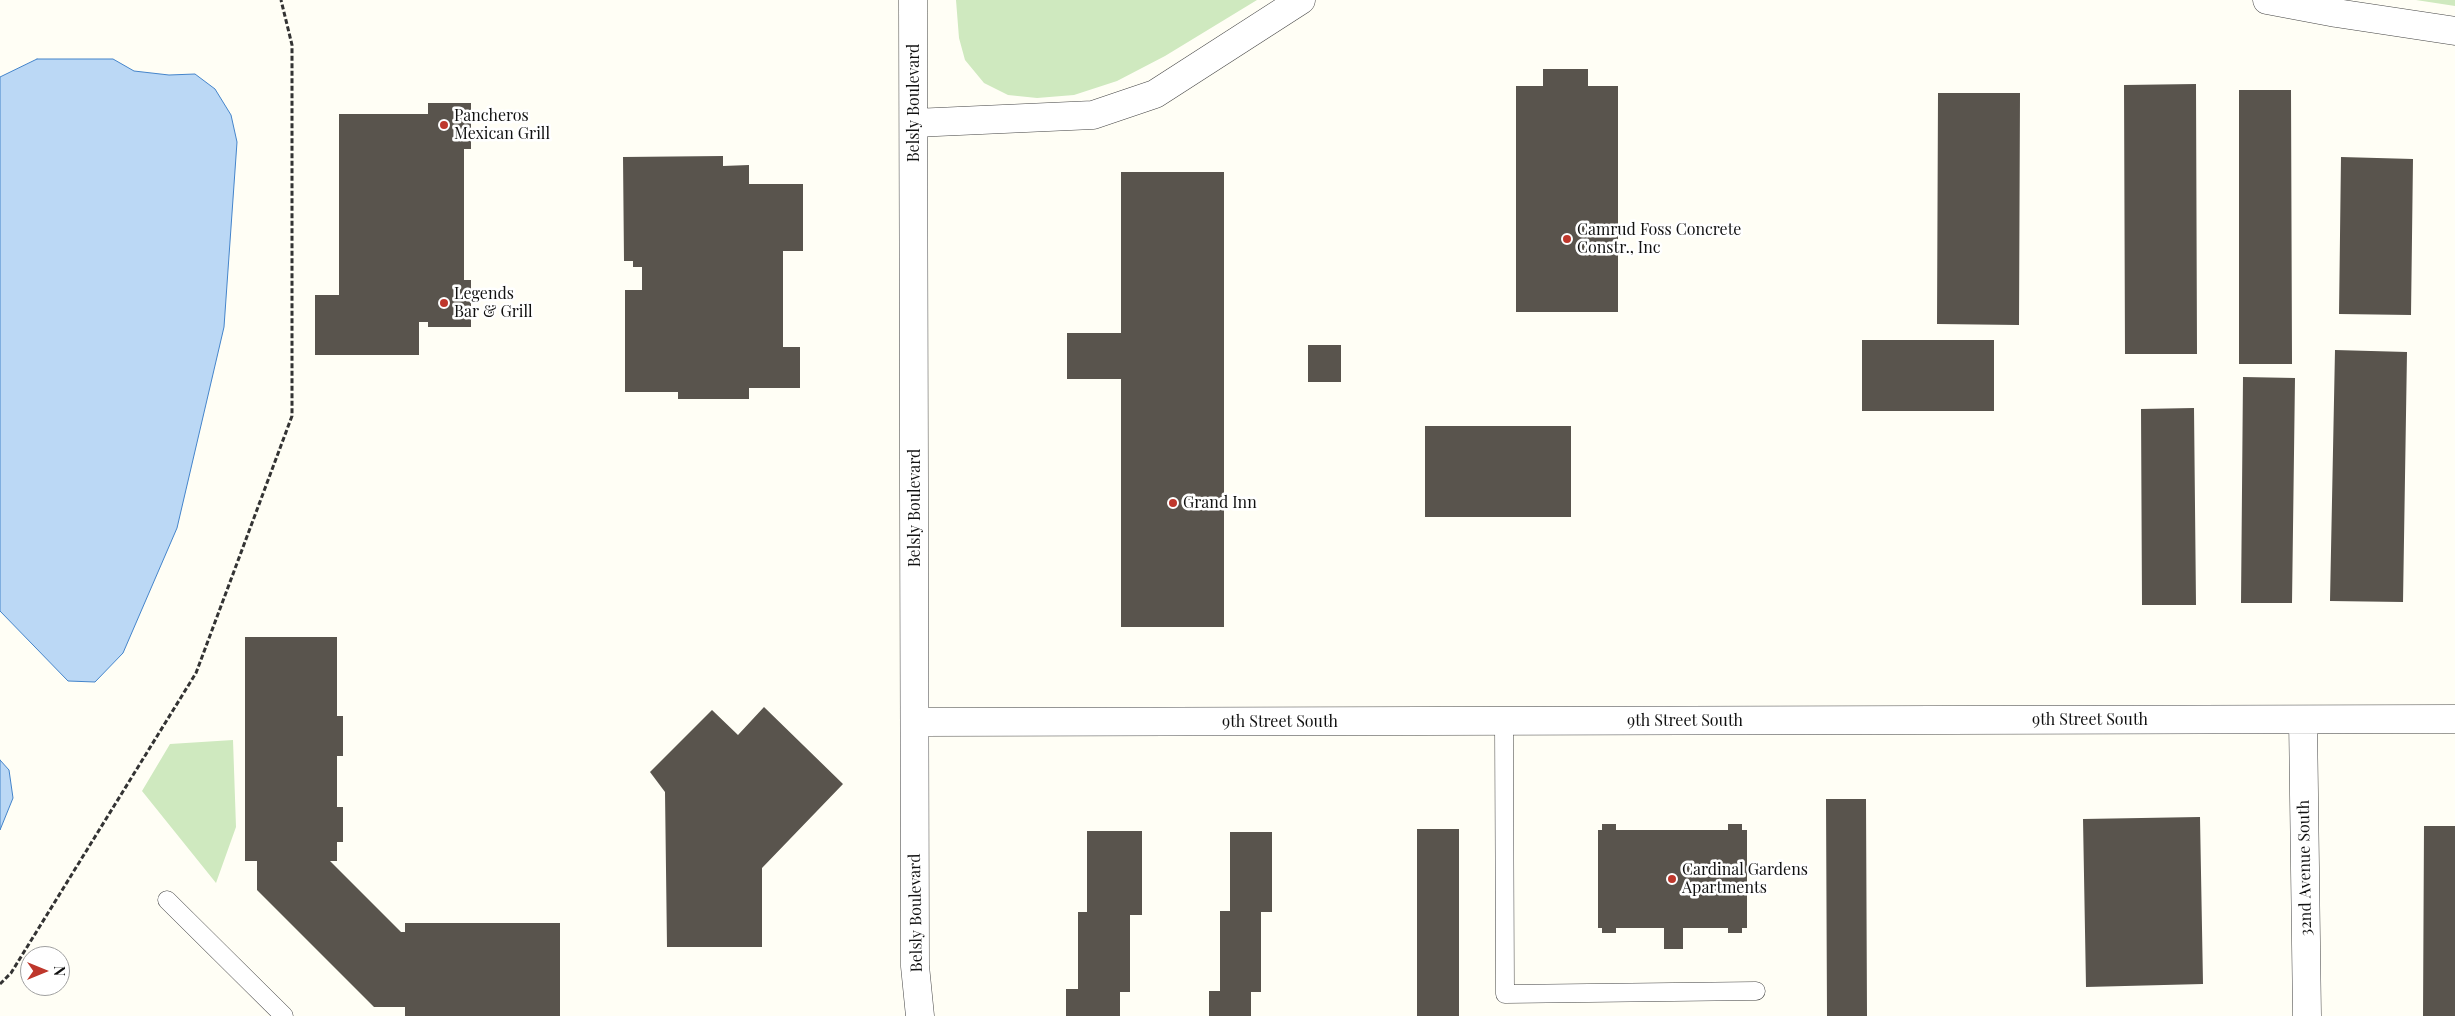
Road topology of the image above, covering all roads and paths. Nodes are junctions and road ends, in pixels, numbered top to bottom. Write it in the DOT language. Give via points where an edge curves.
graph roads {
  1 [pos="281,0"];
  2 [pos="913,0"];
  3 [pos="1301,0"];
  4 [pos="2267,0"];
  5 [pos="2455,31"];
  6 [pos="914,123"];
  7 [pos="2455,719"];
  8 [pos="2303,720"];
  9 [pos="915,722"];
  10 [pos="1504,722"];
  11 [pos="168,900"];
  12 [pos="0,984"];
  13 [pos="1756,991"];
  14 [pos="284,1016"];
  15 [pos="920,1016"];
  16 [pos="2307,1016"];
  1 -- 12 [label="path" via="292,45 292,416 196,673 12,973"];
  2 -- 6 [label="street, Belsly Boulevard"];
  3 -- 6 [label="street" via="1155,94 1093,114"];
  4 -- 5 [label="street"];
  6 -- 9 [label="street, Belsly Boulevard"];
  7 -- 8 [label="street, 9th Street South"];
  8 -- 10 [label="street, 9th Street South"];
  8 -- 16 [label="street, 32nd Avenue South"];
  9 -- 10 [label="street, 9th Street South"];
  9 -- 15 [label="street, Belsly Boulevard" via="915,966"];
  10 -- 13 [label="lane" via="1505,994"];
  11 -- 14 [label="lane"];
}
